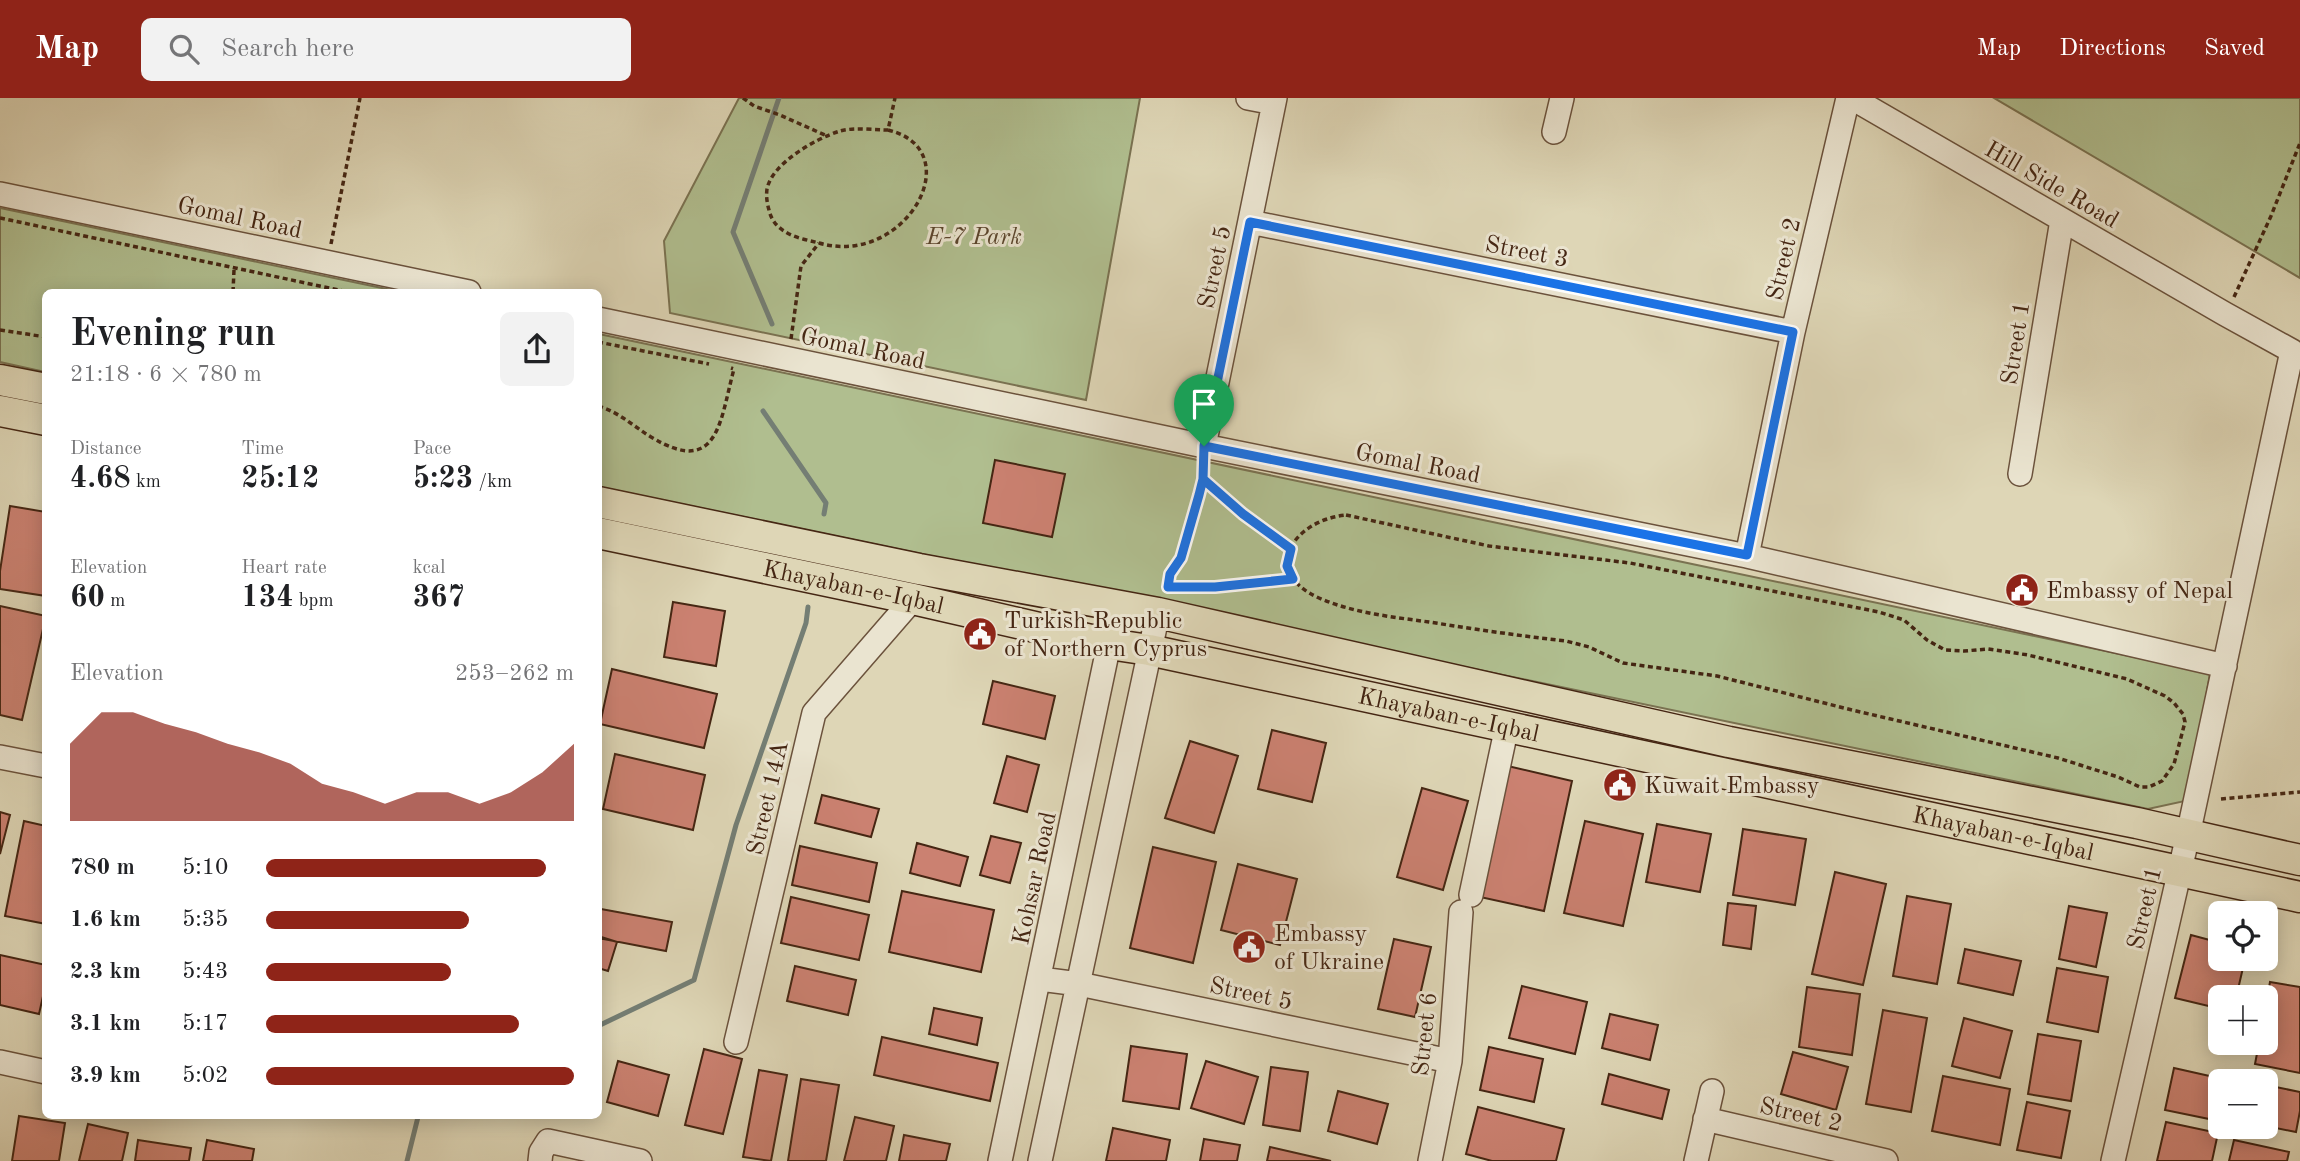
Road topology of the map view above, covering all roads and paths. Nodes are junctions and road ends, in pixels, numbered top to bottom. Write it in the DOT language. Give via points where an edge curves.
graph roads {
  1 [pos="360,98"];
  2 [pos="743,98"];
  3 [pos="895,98"];
  4 [pos="1248,98"];
  5 [pos="1562,98"];
  6 [pos="1850,98"];
  7 [pos="1275,101"];
  8 [pos="888,130"];
  9 [pos="1555,132"];
  10 [pos="827,136"];
  11 [pos="2300,143"];
  12 [pos="0,194"];
  13 [pos="0,218"];
  14 [pos="2062,220"];
  15 [pos="1250,222"];
  16 [pos="819,243"];
  17 [pos="327,262"];
  18 [pos="234,270"];
  19 [pos="233,289"];
  20 [pos="332,289"];
  21 [pos="455,289"];
  22 [pos="2225,314"];
  23 [pos="602,320"];
  24 [pos="0,330"];
  25 [pos="1793,332"];
  26 [pos="42,336"];
  27 [pos="602,343"];
  28 [pos="788,359"];
  29 [pos="0,380"];
  30 [pos="42,388"];
  31 [pos="602,408"];
  32 [pos="0,411"];
  33 [pos="42,419"];
  34 [pos="1204,446"];
  35 [pos="2020,474"];
  36 [pos="1203,479"];
  37 [pos="602,503"];
  38 [pos="602,534"];
  39 [pos="1291,549"];
  40 [pos="1747,555"];
  41 [pos="1293,579"];
  42 [pos="913,599"];
  43 [pos="1163,600"];
  44 [pos="1117,606"];
  45 [pos="1109,644"];
  46 [pos="1149,650"];
  47 [pos="2225,666"];
  48 [pos="1507,726"];
  49 [pos="0,757"];
  50 [pos="42,765"];
  51 [pos="2300,792"];
  52 [pos="2221,799"];
  53 [pos="2188,835"];
  54 [pos="2300,860"];
  55 [pos="2180,872"];
  56 [pos="2300,897"];
  57 [pos="1040,979"];
  58 [pos="1079,984"];
  59 [pos="736,1042"];
  60 [pos="1450,1061"];
  61 [pos="0,1062"];
  62 [pos="42,1071"];
  63 [pos="1712,1091"];
  64 [pos="1705,1119"];
  65 [pos="540,1161"];
  66 [pos="640,1161"];
  67 [pos="1000,1161"];
  68 [pos="1040,1161"];
  69 [pos="1430,1161"];
  70 [pos="1696,1161"];
  71 [pos="1886,1161"];
  72 [pos="2113,1161"];
  1 -- 17 [label="path"];
  2 -- 10 [label="path"];
  3 -- 8 [label="path"];
  4 -- 7 [label="street"];
  5 -- 9 [label="street"];
  6 -- 14 [label="street, Hill Side Road"];
  6 -- 25 [label="street, Street 2"];
  7 -- 15 [label="street, Street 5"];
  8 -- 10 [label="path" via="843,130"];
  8 -- 16 [label="path" via="909,139 924,157 926,182 915,204 897,229 880,239 841,247"];
  10 -- 16 [label="path" via="783,163 767,187 776,225"];
  11 -- 22 [label="path"];
  12 -- 17 [label="street, Gomal Road"];
  13 -- 18 [label="path"];
  14 -- 22 [label="street, Hill Side Road"];
  14 -- 35 [label="street, Street 1"];
  15 -- 25 [label="street, Street 3"];
  15 -- 34 [label="street, Street 5"];
  16 -- 28 [label="path" via="801,267"];
  17 -- 21 [label="street, Gomal Road"];
  18 -- 19 [label="path"];
  18 -- 20 [label="path"];
  22 -- 47 [label="street, Hill Side Road" via="2292,351"];
  23 -- 28 [label="street, Gomal Road"];
  24 -- 26 [label="path"];
  25 -- 40 [label="street, Street 2"];
  27 -- 31 [label="path" via="734,369 714,438 691,452 680,451"];
  28 -- 34 [label="street, Gomal Road"];
  29 -- 30 [label="main road"];
  32 -- 33 [label="main road"];
  34 -- 36 [label="path"];
  34 -- 40 [label="street, Gomal Road"];
  36 -- 39 [label="path"];
  36 -- 43 [label="path" via="1181,558 1170,574"];
  37 -- 44 [label="main road, Khayaban-e-Iqbal"];
  38 -- 42 [label="main road, Khayaban-e-Iqbal"];
  39 -- 41 [label="path" via="1287,566"];
  39 -- 41 [label="path" via="1307,528 1327,517 1346,515 1489,546 1630,563 1879,612 1904,620 1945,650 2015,653 2127,679 2175,703 2185,722 2182,741 2169,774 2149,787 2140,787 2058,758 1717,676 1623,663 1566,641 1389,617 1344,606 1320,598"];
  40 -- 47 [label="street, Gomal Road"];
  41 -- 43 [label="path" via="1215,587"];
  42 -- 45 [label="main road, Khayaban-e-Iqbal"];
  42 -- 59 [label="street, Street 14A" via="814,713"];
  43 -- 44 [label="main road, Khayaban-e-Iqbal"];
  43 -- 46 [label="street"];
  43 -- 53 [label="main road, Khayaban-e-Iqbal" via="1729,743"];
  44 -- 45 [label="street, Kohsar Road"];
  45 -- 46 [label="main road, Khayaban-e-Iqbal"];
  45 -- 57 [label="street, Kohsar Road"];
  46 -- 48 [label="main road, Khayaban-e-Iqbal"];
  46 -- 58 [label="street"];
  47 -- 53 [label="street, Street 1"];
  48 -- 55 [label="main road, Khayaban-e-Iqbal"];
  48 -- 60 [label="street, Street 6" via="1466,903"];
  49 -- 50 [label="street"];
  51 -- 52 [label="path"];
  53 -- 54 [label="main road, Khayaban-e-Iqbal"];
  53 -- 55 [label="street, Street 1"];
  55 -- 56 [label="main road, Khayaban-e-Iqbal"];
  55 -- 72 [label="street, Street 1"];
  57 -- 58 [label="street, Street 5"];
  57 -- 67 [label="street, Kohsar Road"];
  58 -- 60 [label="street, Street 5"];
  58 -- 68 [label="street"];
  60 -- 69 [label="street, Street 6"];
  61 -- 62 [label="street"];
  63 -- 64 [label="street"];
  64 -- 70 [label="street"];
  64 -- 71 [label="street, Street 2"];
  65 -- 66 [label="street" via="548,1141"];
}
